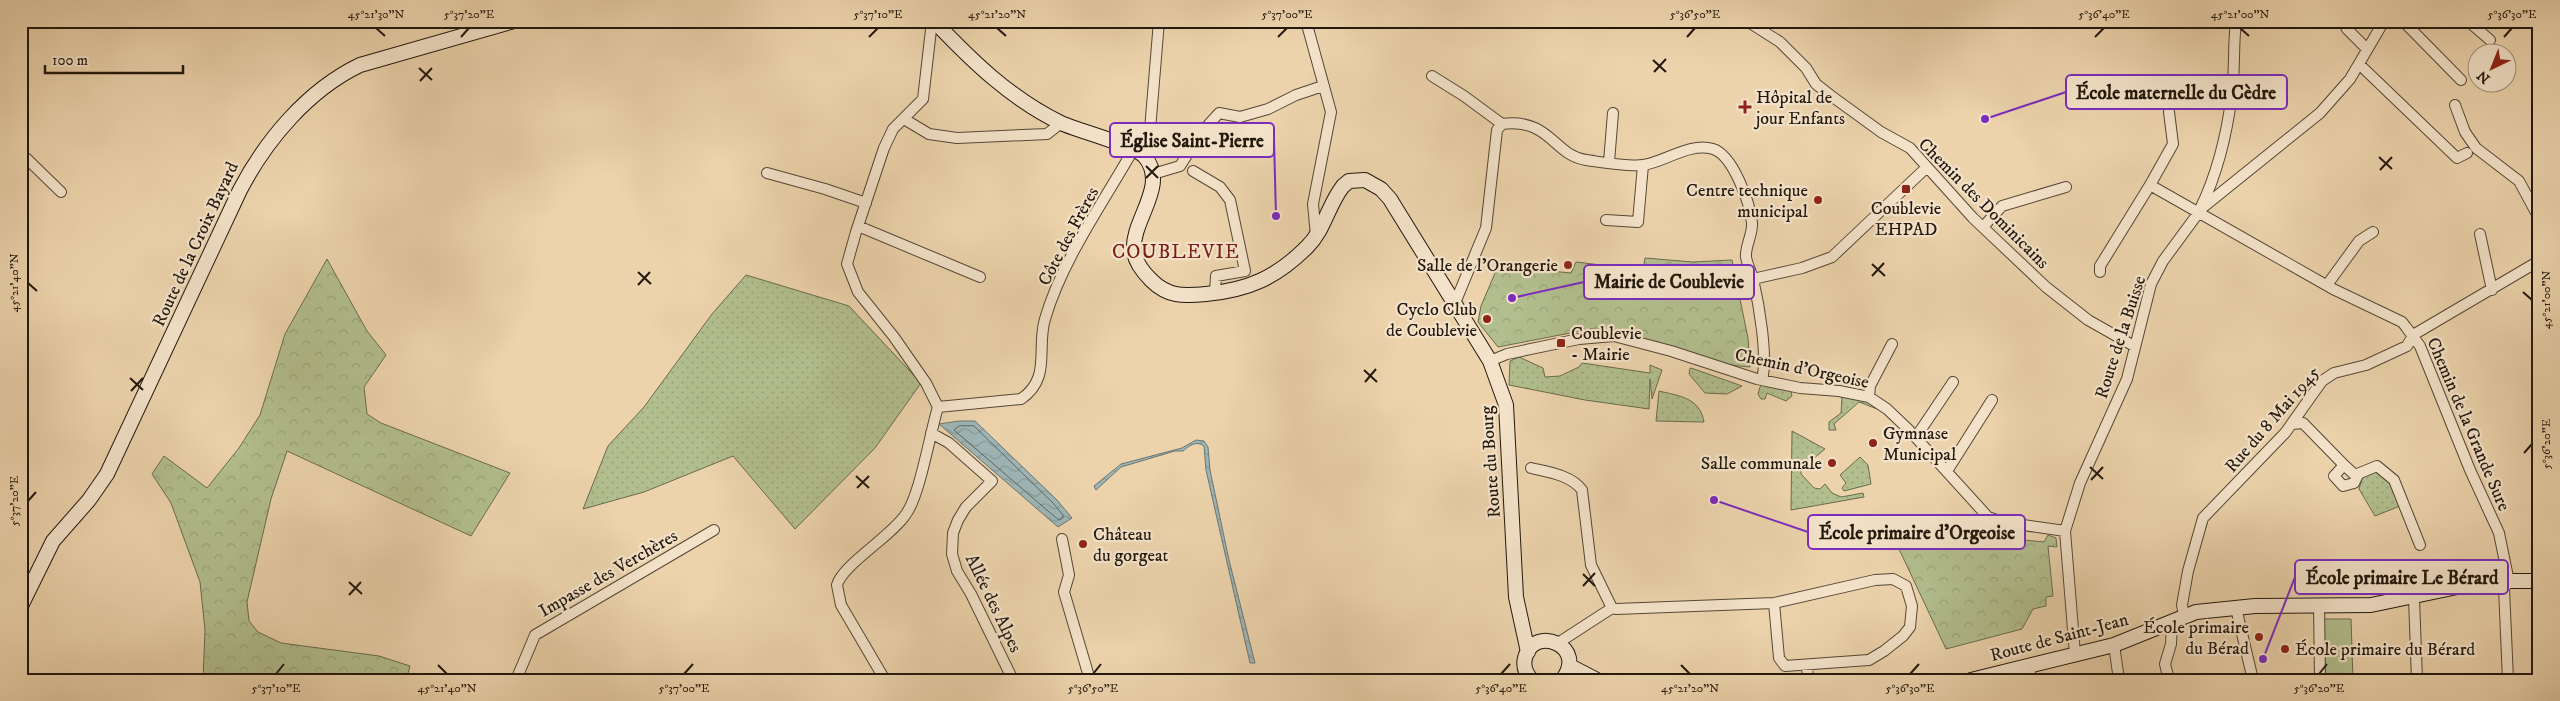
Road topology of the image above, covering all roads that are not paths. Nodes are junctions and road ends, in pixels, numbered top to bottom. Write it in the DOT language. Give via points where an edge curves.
graph roads {
  1 [pos="514,21"];
  2 [pos="933,21"];
  3 [pos="1159,21"];
  4 [pos="1306,21"];
  5 [pos="1747,21"];
  6 [pos="2236,21"];
  7 [pos="2343,21"];
  8 [pos="2384,21"];
  9 [pos="2403,21"];
  10 [pos="2468,21"];
  11 [pos="2490,40"];
  12 [pos="2367,50"];
  13 [pos="2359,64"];
  14 [pos="1432,76"];
  15 [pos="2461,80"];
  16 [pos="1324,86"];
  17 [pos="2455,105"];
  18 [pos="2169,112"];
  19 [pos="1613,113"];
  20 [pos="904,119"];
  21 [pos="1061,123"];
  22 [pos="1502,124"];
  23 [pos="2466,153"];
  24 [pos="1140,154"];
  25 [pos="21,159"];
  26 [pos="1609,162"];
  27 [pos="1643,165"];
  28 [pos="1927,168"];
  29 [pos="1193,171"];
  30 [pos="767,173"];
  31 [pos="1153,174"];
  32 [pos="2150,185"];
  33 [pos="2066,187"];
  34 [pos="61,192"];
  35 [pos="866,203"];
  36 [pos="2198,213"];
  37 [pos="2539,218"];
  38 [pos="1606,220"];
  39 [pos="858,226"];
  40 [pos="1983,226"];
  41 [pos="2373,232"];
  42 [pos="2480,234"];
  43 [pos="1316,236"];
  44 [pos="2539,261"];
  45 [pos="2100,272"];
  46 [pos="980,277"];
  47 [pos="1753,279"];
  48 [pos="2327,285"];
  49 [pos="2492,290"];
  50 [pos="1215,293"];
  51 [pos="1455,303"];
  52 [pos="2414,336"];
  53 [pos="1892,344"];
  54 [pos="2134,346"];
  55 [pos="1490,361"];
  56 [pos="1762,380"];
  57 [pos="1953,382"];
  58 [pos="1869,397"];
  59 [pos="1992,400"];
  60 [pos="938,407"];
  61 [pos="2302,409"];
  62 [pos="2303,423"];
  63 [pos="2292,424"];
  64 [pos="931,433"];
  65 [pos="1916,437"];
  66 [pos="2344,465"];
  67 [pos="1531,468"];
  68 [pos="1947,472"];
  69 [pos="2355,475"];
  70 [pos="714,530"];
  71 [pos="2065,531"];
  72 [pos="1062,539"];
  73 [pos="2420,545"];
  74 [pos="1515,548"];
  75 [pos="2539,580"];
  76 [pos="2509,582"];
  77 [pos="2414,598"];
  78 [pos="1774,603"];
  79 [pos="2319,605"];
  80 [pos="21,606"];
  81 [pos="1612,608"];
  82 [pos="2236,608"];
  83 [pos="2178,619"];
  84 [pos="1551,642"];
  85 [pos="2114,645"];
  86 [pos="1528,652"];
  87 [pos="2074,654"];
  88 [pos="1807,665"];
  89 [pos="1570,666"];
  90 [pos="2030,673"];
  91 [pos="1527,677"];
  92 [pos="516,680"];
  93 [pos="885,680"];
  94 [pos="1013,680"];
  95 [pos="1090,680"];
  96 [pos="1562,680"];
  97 [pos="1597,680"];
  98 [pos="1808,680"];
  99 [pos="1972,680"];
  100 [pos="2119,680"];
  101 [pos="2170,680"];
  102 [pos="2253,680"];
  103 [pos="2320,680"];
  104 [pos="2417,680"];
  105 [pos="2508,680"];
  1 -- 80 [label="main road, Route de la Croix Bayard" via="360,65 346,72 316,94 263,150 240,190 108,474 54,541"];
  2 -- 20 [label="street" via="923,99"];
  2 -- 21 [label="main road" via="1003,87"];
  3 -- 24 [label="street, Côte des Frères" via="1149,142"];
  4 -- 16 [label="street"];
  5 -- 28 [label="street, Chemin des Dominicains" via="1780,42 1806,68 1816,84 1874,128 1910,148"];
  6 -- 36 [label="street" via="2232,93 2223,143 2212,184"];
  7 -- 12 [label="street"];
  8 -- 12 [label="street, Route de la Buisse"];
  9 -- 15 [label="street"];
  10 -- 11 [label="street"];
  12 -- 13 [label="street, Route de la Buisse"];
  13 -- 23 [label="street" via="2457,158"];
  13 -- 36 [label="street, Route de la Buisse" via="2320,113"];
  14 -- 22 [label="street"];
  16 -- 31 [label="street" via="1240,117 1219,113 1200,134 1180,166"];
  16 -- 43 [label="street" via="1331,112 1313,204"];
  17 -- 37 [label="street" via="2465,132 2476,148 2519,181"];
  18 -- 32 [label="street" via="2172,144"];
  19 -- 26 [label="street"];
  20 -- 21 [label="street" via="930,134 957,138 1047,134"];
  20 -- 35 [label="street" via="893,129 884,148"];
  21 -- 24 [label="main road"];
  22 -- 26 [label="street" via="1531,125 1543,130 1571,154 1584,160"];
  22 -- 51 [label="street" via="1497,130 1486,228"];
  24 -- 31 [label="main road"];
  24 -- 60 [label="street, Côte des Frères" via="1065,269 1044,320 1042,361 1032,392 1021,399"];
  25 -- 34 [label="street" via="26,158"];
  26 -- 27 [label="street"];
  27 -- 38 [label="street" via="1638,222"];
  27 -- 47 [label="street" via="1698,148 1711,148 1732,164 1752,224 1746,256"];
  28 -- 40 [label="street, Chemin des Dominicains"];
  28 -- 47 [label="street" via="1832,256 1802,268"];
  29 -- 50 [label="street" via="1220,187 1230,200 1245,271 1216,276"];
  30 -- 35 [label="street"];
  31 -- 50 [label="main road, Route du Bourg" via="1150,196 1135,241 1141,268 1168,294"];
  32 -- 36 [label="street, Chemin de la Grande Sure"];
  32 -- 45 [label="street" via="2100,266"];
  33 -- 40 [label="street" via="2002,206"];
  35 -- 39 [label="street"];
  36 -- 48 [label="street, Chemin de la Grande Sure"];
  36 -- 54 [label="street, Route de la Buisse" via="2163,260 2151,284"];
  39 -- 46 [label="street"];
  39 -- 60 [label="street" via="847,264 858,292 926,383"];
  40 -- 54 [label="street, Chemin des Dominicains" via="2024,268 2065,302 2088,320"];
  41 -- 48 [label="street" via="2359,241"];
  42 -- 49 [label="street"];
  43 -- 50 [label="main road, Route du Bourg" via="1290,262 1260,282 1234,291"];
  43 -- 51 [label="main road, Route du Bourg" via="1343,186 1358,179 1374,183 1390,199"];
  44 -- 49 [label="street, Rue du 8 Mai 1945"];
  47 -- 56 [label="street" via="1766,364"];
  48 -- 52 [label="street, Chemin de la Grande Sure" via="2402,322"];
  49 -- 52 [label="street, Rue du 8 Mai 1945"];
  51 -- 55 [label="main road, Route du Bourg"];
  52 -- 61 [label="street, Rue du 8 Mai 1945" via="2407,346 2366,364 2334,373 2322,381"];
  52 -- 76 [label="street, Chemin de la Grande Sure" via="2499,533"];
  53 -- 58 [label="street" via="1870,386"];
  54 -- 71 [label="street, Route de la Buisse" via="2127,378 2080,483"];
  55 -- 56 [label="street, Chemin d'Orgeoise" via="1507,354 1580,339 1614,336"];
  55 -- 74 [label="main road, Route du Bourg" via="1506,405"];
  56 -- 58 [label="street, Chemin d'Orgeoise"];
  57 -- 65 [label="street"];
  58 -- 65 [label="street, Chemin d'Orgeoise" via="1887,409"];
  59 -- 68 [label="street"];
  60 -- 64 [label="street"];
  61 -- 62 [label="street"];
  61 -- 63 [label="street, Rue du 8 Mai 1945"];
  62 -- 63 [label="street"];
  62 -- 66 [label="street"];
  63 -- 83 [label="street, Rue du 8 Mai 1945" via="2204,518"];
  64 -- 93 [label="street" via="908,512 895,528 845,572 837,585 841,606"];
  64 -- 94 [label="street, Allée des Alpes" via="949,443 992,481 966,507 958,520 953,533 952,554 957,571"];
  65 -- 68 [label="street, Chemin d'Orgeoise"];
  66 -- 69 [label="street"];
  66 -- 69 [label="street" via="2334,476 2344,486 2354,483"];
  67 -- 81 [label="street" via="1559,475 1578,484 1582,490 1591,565"];
  68 -- 71 [label="street, Chemin d'Orgeoise" via="1988,517"];
  69 -- 73 [label="street" via="2377,466 2394,480"];
  70 -- 92 [label="street, Impasse des Verchères" via="535,635"];
  71 -- 87 [label="street, Route de la Buisse"];
  72 -- 95 [label="street" via="1069,575 1064,592"];
  74 -- 84 [label="main road, Route du Bourg" via="1523,616 1530,629"];
  74 -- 86 [label="main road, Route du Bourg" via="1516,597"];
  75 -- 76 [label="main road, Route de Saint-Jean"];
  76 -- 77 [label="main road, Route de Saint-Jean" via="2486,582"];
  76 -- 105 [label="street, Chemin de la Grande Sure" via="2504,588"];
  77 -- 79 [label="main road, Route de Saint-Jean" via="2371,605"];
  77 -- 104 [label="street"];
  78 -- 81 [label="street"];
  78 -- 88 [label="street" via="1779,658 1785,666"];
  78 -- 88 [label="street" via="1875,580 1893,580 1906,586 1912,619 1904,636 1869,660"];
  79 -- 82 [label="main road, Route de Saint-Jean"];
  79 -- 103 [label="street"];
  81 -- 84 [label="street"];
  82 -- 83 [label="main road, Route de Saint-Jean"];
  82 -- 102 [label="street"];
  83 -- 85 [label="main road, Route de Saint-Jean"];
  83 -- 101 [label="street, Rue du 8 Mai 1945" via="2165,664"];
  84 -- 86 [label="main road" via="1532,646"];
  84 -- 89 [label="main road, Route du Bourg" via="1567,653"];
  85 -- 87 [label="main road, Route de Saint-Jean"];
  85 -- 100 [label="street"];
  86 -- 91 [label="main road, Route du Bourg" via="1525,661"];
  87 -- 90 [label="main road, Route de Saint-Jean"];
  88 -- 98 [label="street"];
  89 -- 96 [label="main road"];
  89 -- 97 [label="main road"];
  90 -- 99 [label="main road, Route de Saint-Jean"];
}
